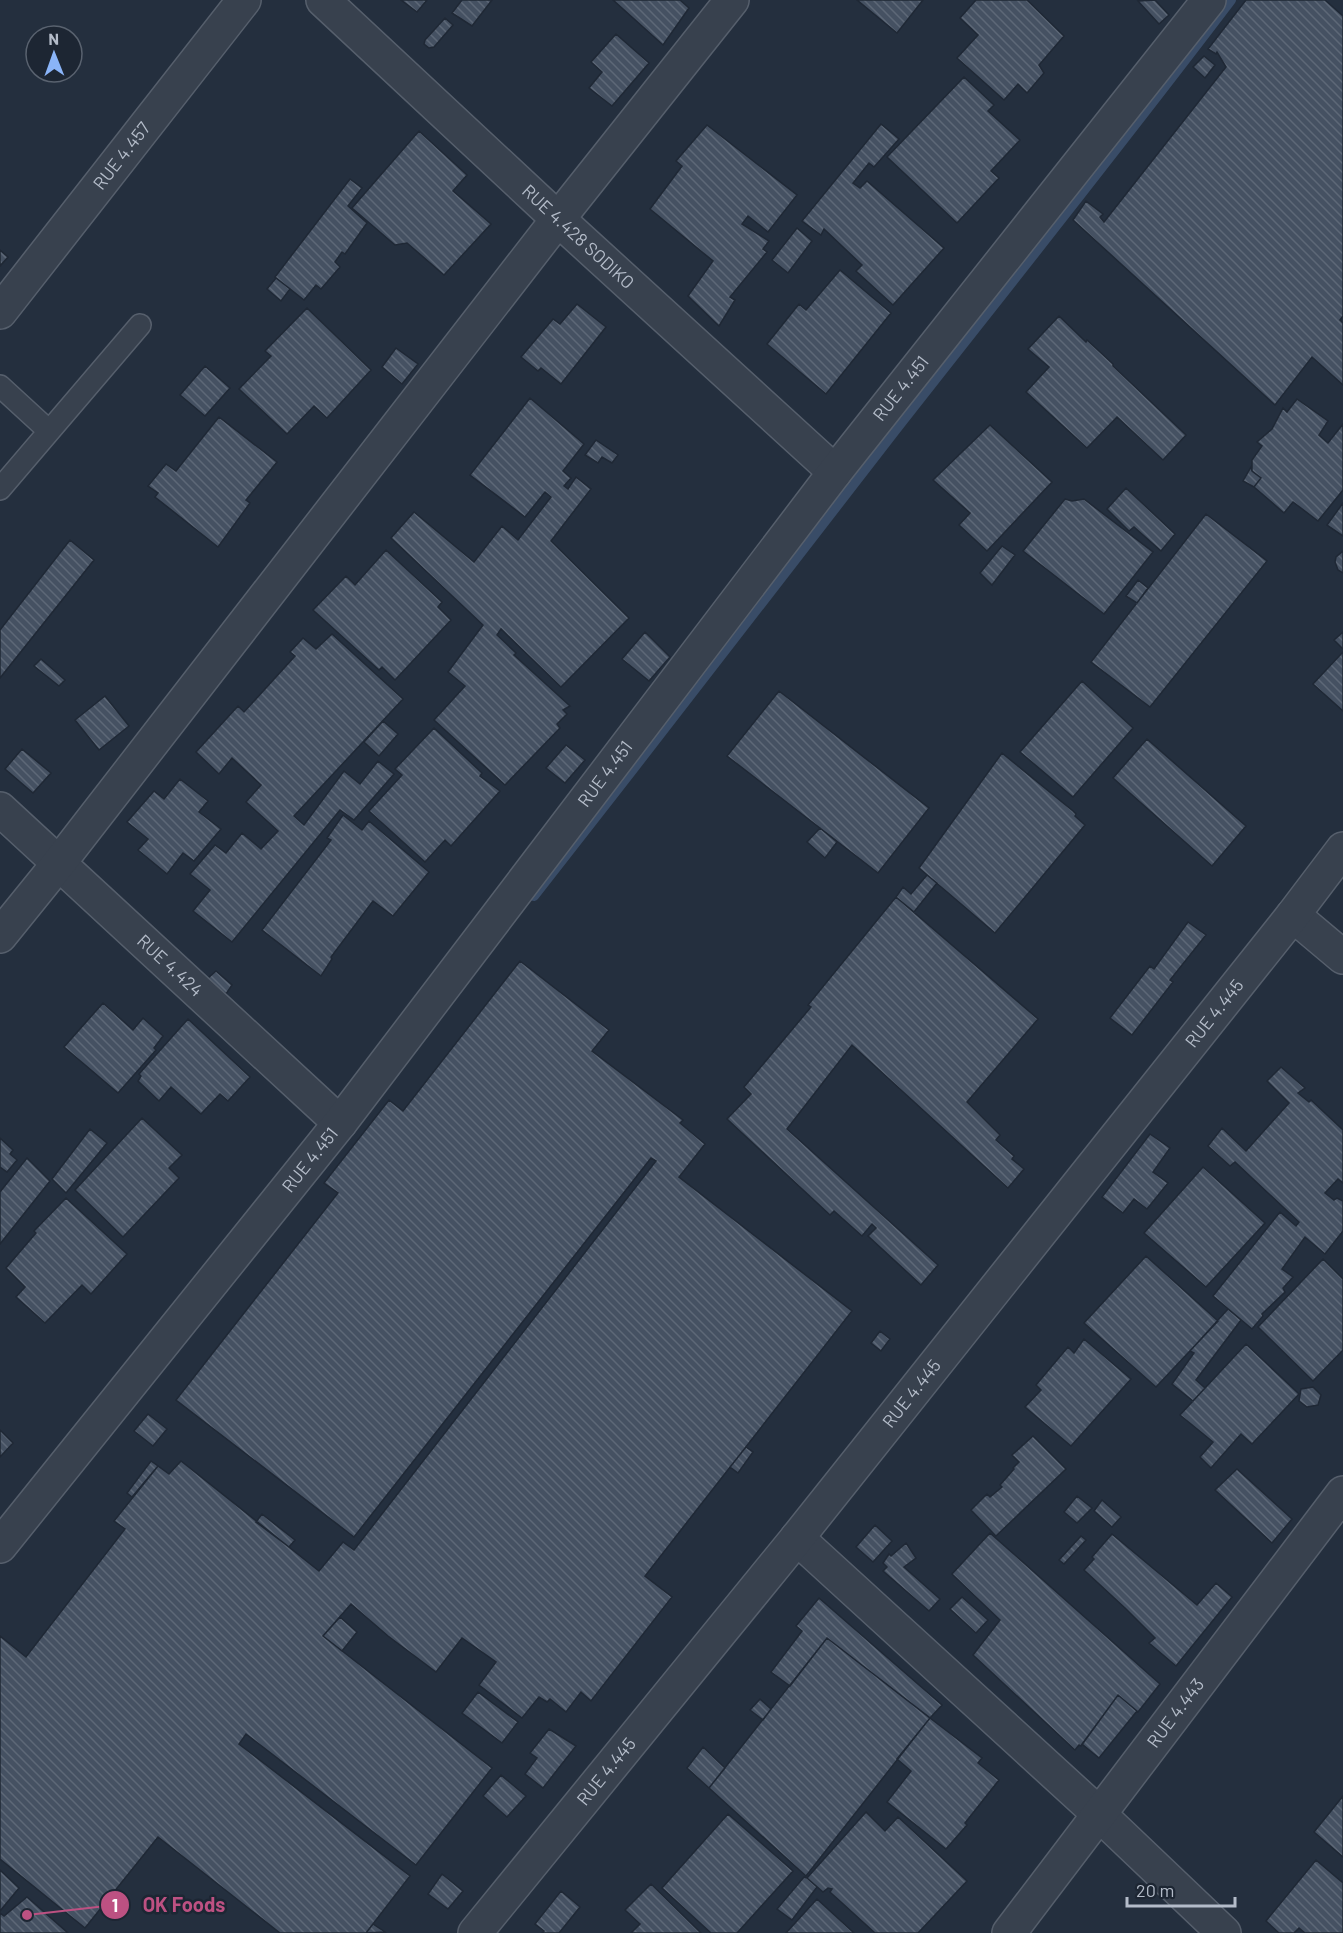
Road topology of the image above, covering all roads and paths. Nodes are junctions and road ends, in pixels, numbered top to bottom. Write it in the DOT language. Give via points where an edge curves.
graph roads {
  1 [pos="244,0"];
  2 [pos="323,0"];
  3 [pos="732,0"];
  4 [pos="1209,0"];
  5 [pos="558,219"];
  6 [pos="0,312"];
  7 [pos="140,325"];
  8 [pos="0,386"];
  9 [pos="49,431"];
  10 [pos="834,472"];
  11 [pos="0,489"];
  12 [pos="0,808"];
  13 [pos="1343,849"];
  14 [pos="59,863"];
  15 [pos="1293,915"];
  16 [pos="0,936"];
  17 [pos="1343,957"];
  18 [pos="340,1123"];
  19 [pos="1343,1493"];
  20 [pos="796,1538"];
  21 [pos="0,1546"];
  22 [pos="1099,1814"];
  23 [pos="476,1933"];
  24 [pos="1009,1933"];
  25 [pos="1224,1933"];
  1 -- 6 [label="street, RUE 4.457"];
  2 -- 5 [label="street, RUE 4.428 SODIKO"];
  3 -- 5 [label="street"];
  4 -- 10 [label="street, RUE 4.451"];
  5 -- 10 [label="street, RUE 4.428 SODIKO"];
  5 -- 14 [label="street"];
  7 -- 9 [label="lane"];
  8 -- 9 [label="lane"];
  9 -- 11 [label="lane"];
  10 -- 18 [label="street, RUE 4.451"];
  12 -- 14 [label="street, RUE 4.424"];
  13 -- 15 [label="street, RUE 4.445"];
  14 -- 16 [label="street"];
  14 -- 18 [label="street, RUE 4.424"];
  15 -- 17 [label="street"];
  15 -- 20 [label="street, RUE 4.445"];
  18 -- 21 [label="street, RUE 4.451"];
  19 -- 22 [label="street, RUE 4.443"];
  20 -- 22 [label="street"];
  20 -- 23 [label="street, RUE 4.445"];
  22 -- 24 [label="street, RUE 4.443"];
  22 -- 25 [label="street"];
}
